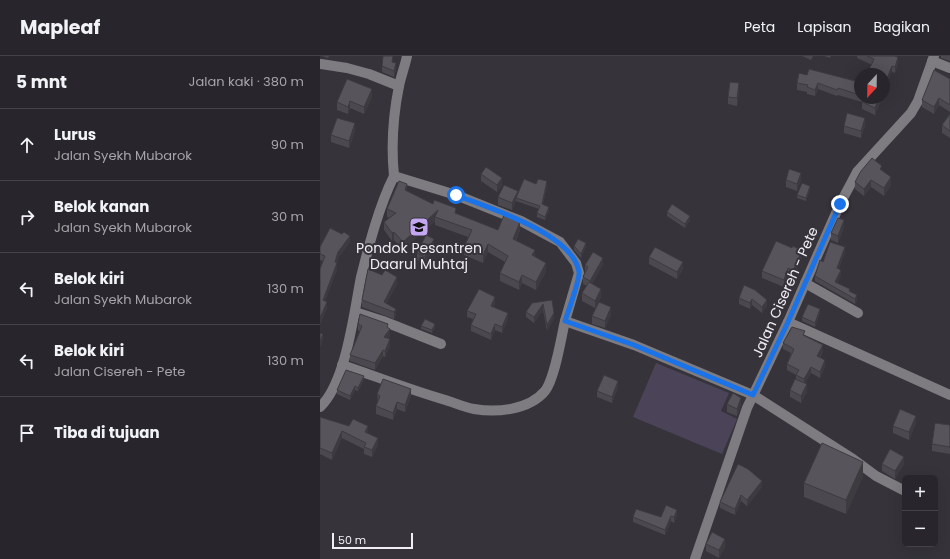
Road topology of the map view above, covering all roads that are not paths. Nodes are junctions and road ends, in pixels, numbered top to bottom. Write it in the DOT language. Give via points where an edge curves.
graph roads {
  1 [pos="407,56"];
  2 [pos="933,58"];
  3 [pos="321,64"];
  4 [pos="950,68"];
  5 [pos="399,86"];
  6 [pos="394,176"];
  7 [pos="804,283"];
  8 [pos="355,312"];
  9 [pos="858,313"];
  10 [pos="565,321"];
  11 [pos="788,322"];
  12 [pos="441,344"];
  13 [pos="342,364"];
  14 [pos="753,395"];
  15 [pos="950,395"];
  16 [pos="320,407"];
  17 [pos="902,489"];
  18 [pos="695,559"];
  1 -- 5 [label="street"];
  2 -- 4 [label="street"];
  2 -- 7 [label="street, Jalan Cisereh - Pete" via="918,101 911,113 857,172"];
  3 -- 5 [label="street" via="361,72"];
  5 -- 6 [label="street" via="392,152"];
  6 -- 8 [label="street" via="383,200"];
  6 -- 10 [label="street" via="456,195 521,221 560,242 576,263 579,273"];
  7 -- 9 [label="street"];
  7 -- 11 [label="street, Jalan Cisereh - Pete"];
  8 -- 12 [label="street"];
  8 -- 13 [label="street"];
  10 -- 13 [label="street" via="551,379 545,391 534,400 511,408 474,409"];
  10 -- 14 [label="street" via="634,345"];
  11 -- 14 [label="street, Jalan Cisereh - Pete"];
  11 -- 15 [label="street"];
  13 -- 16 [label="street" via="331,393"];
  14 -- 17 [label="street" via="876,476"];
  14 -- 18 [label="street, Jalan Cisereh - Pete"];
}
